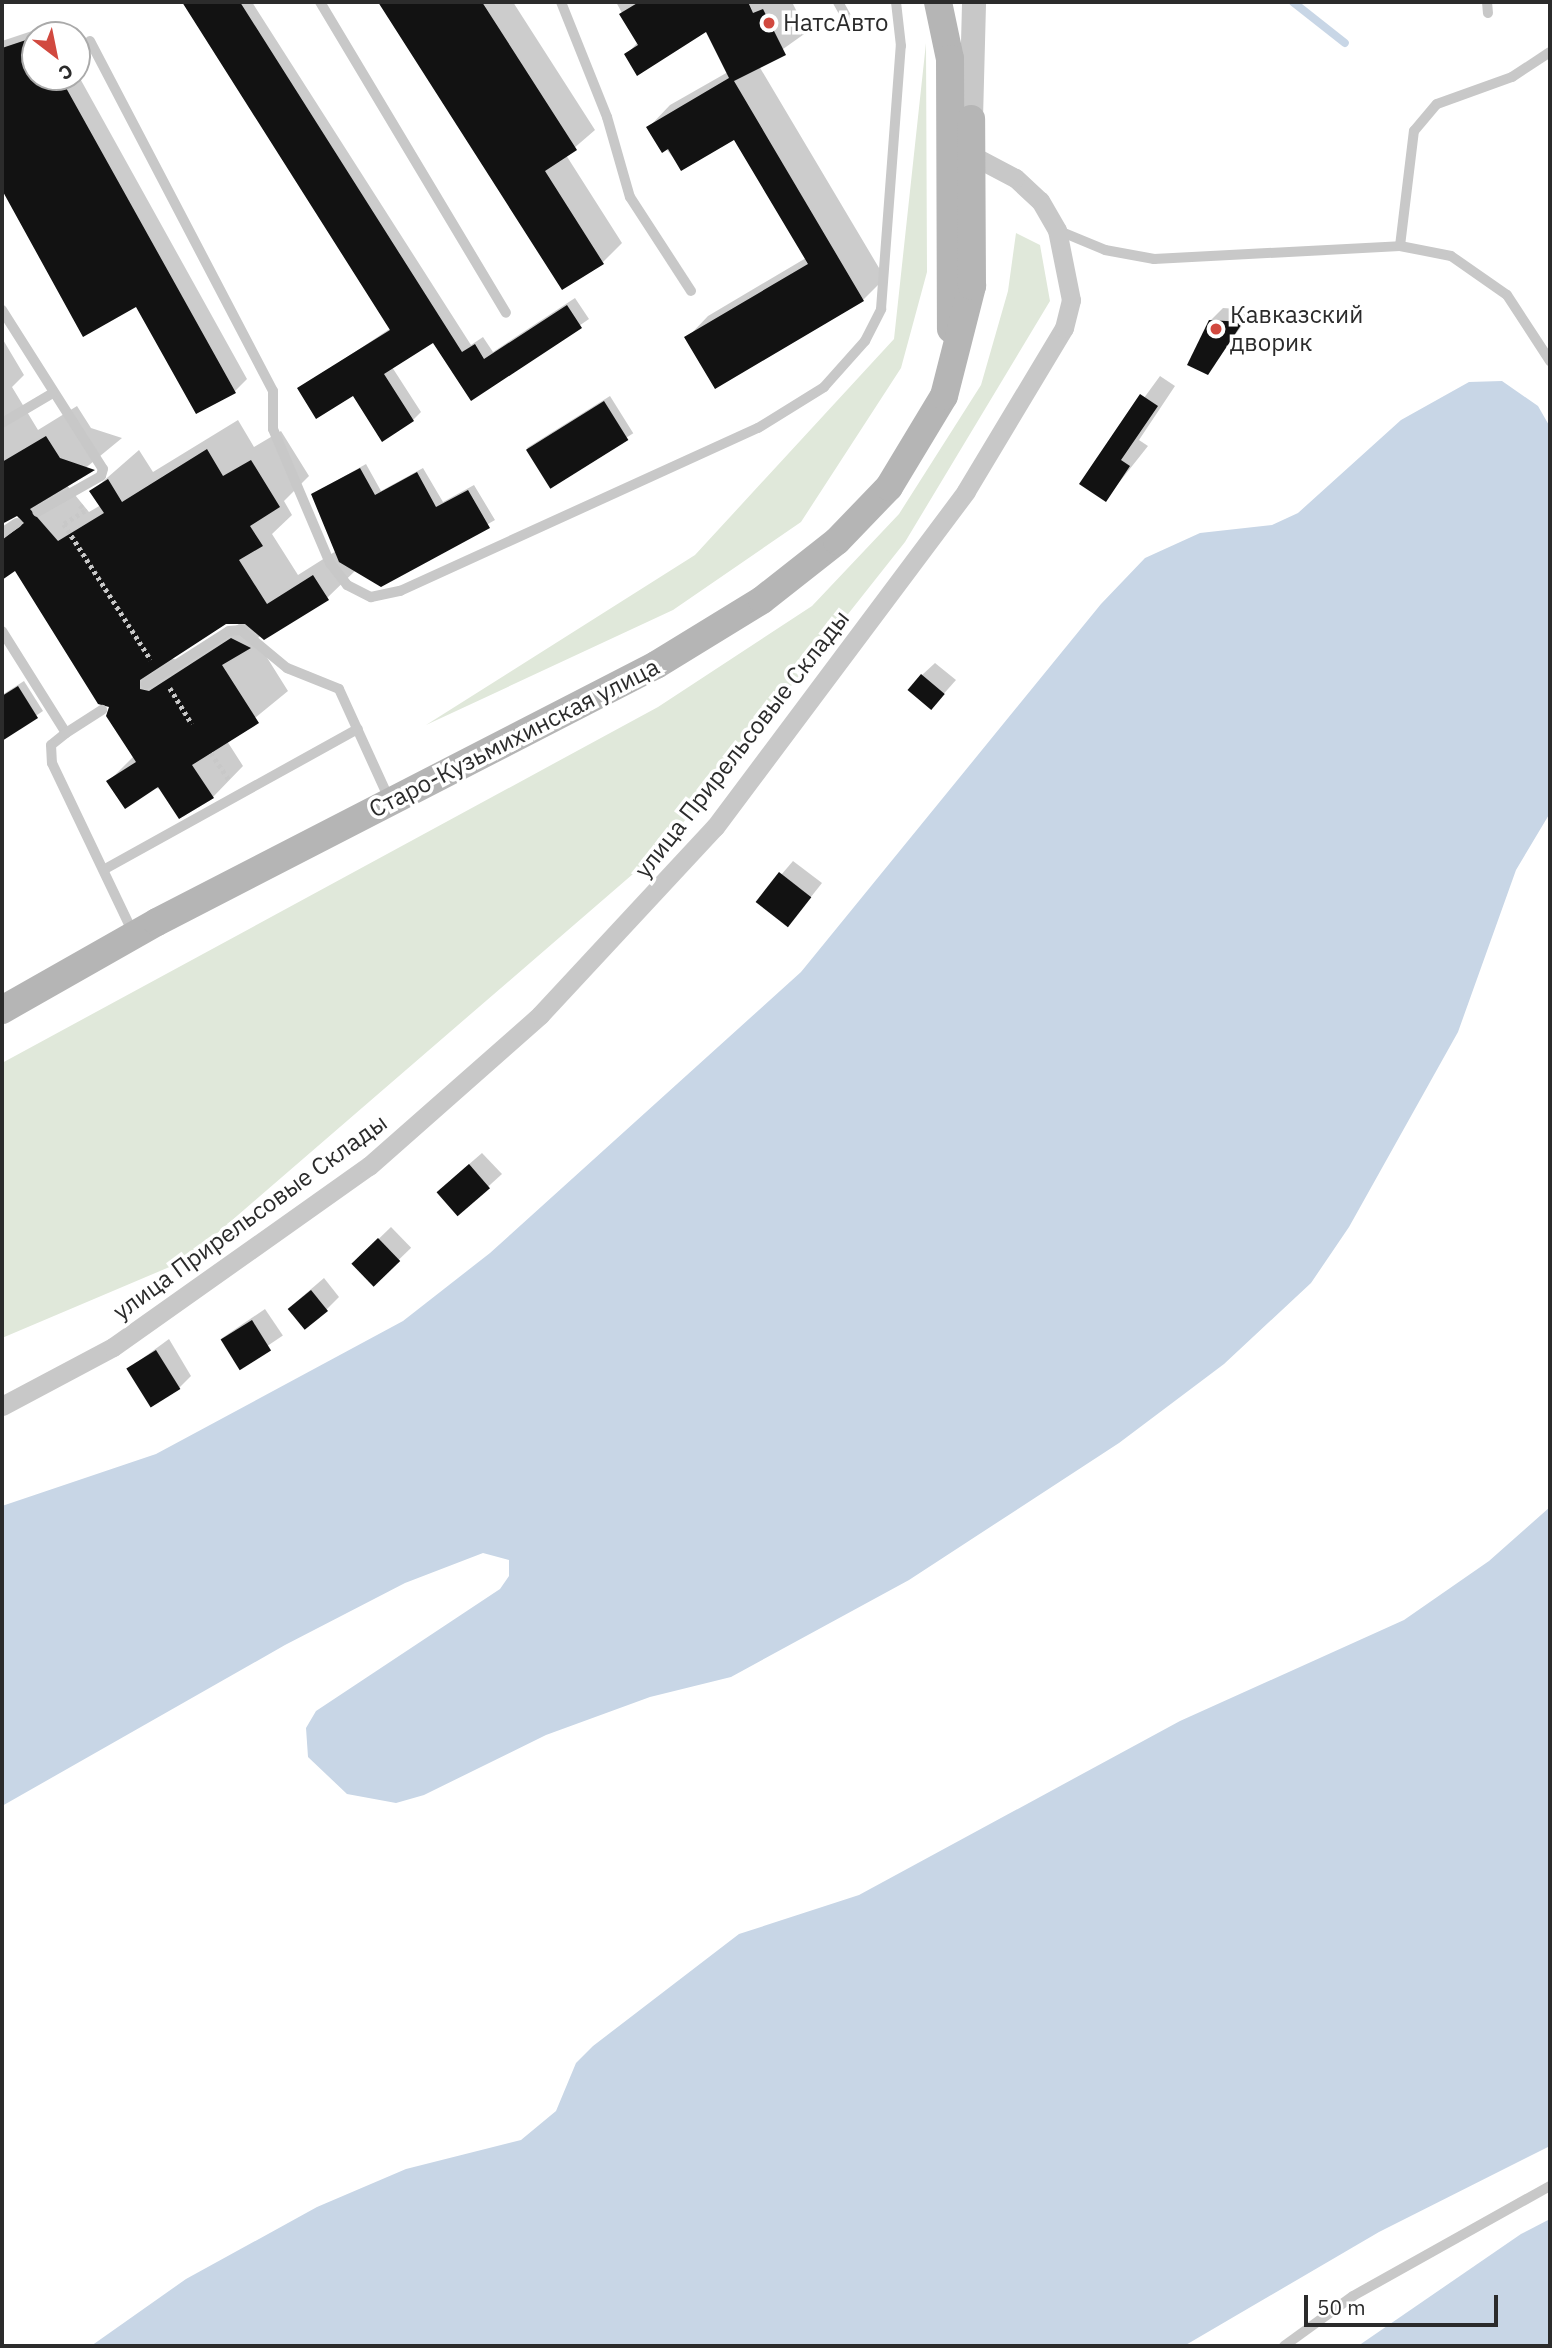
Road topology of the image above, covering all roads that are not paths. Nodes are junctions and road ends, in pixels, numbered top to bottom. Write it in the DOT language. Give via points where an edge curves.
graph roads {
  1 [pos="320,2"];
  2 [pos="561,2"];
  3 [pos="838,2"];
  4 [pos="896,2"];
  5 [pos="939,2"];
  6 [pos="974,2"];
  7 [pos="1487,2"];
  8 [pos="1488,13"];
  9 [pos="848,20"];
  10 [pos="91,43"];
  11 [pos="1550,52"];
  12 [pos="971,119"];
  13 [pos="962,149"];
  14 [pos="1057,230"];
  15 [pos="1401,246"];
  16 [pos="691,291"];
  17 [pos="2,310"];
  18 [pos="506,313"];
  19 [pos="1550,362"];
  20 [pos="53,393"];
  21 [pos="2,423"];
  22 [pos="37,512"];
  23 [pos="17,523"];
  24 [pos="2,533"];
  25 [pos="2,631"];
  26 [pos="146,684"];
  27 [pos="102,710"];
  28 [pos="358,729"];
  29 [pos="66,733"];
  30 [pos="390,801"];
  31 [pos="105,869"];
  32 [pos="134,935"];
  33 [pos="2,1010"];
  34 [pos="2,1406"];
  35 [pos="1550,2186"];
  36 [pos="1284,2346"];
  1 -- 18 [label="lane"];
  2 -- 16 [label="lane" via="607,117 630,197"];
  3 -- 9 [label="lane"];
  4 -- 10 [label="lane" via="901,46 881,309 865,341 824,387 758,428 400,590 371,597 347,585 330,563 273,429 274,391"];
  5 -- 13 [label="main road, Старо-Кузьмихинская улица"];
  6 -- 12 [label="street, Старо-Кузьмихинская улица"];
  7 -- 8 [label="lane"];
  11 -- 15 [label="lane" via="1512,78 1437,104 1414,131"];
  12 -- 13 [label="main road, Старо-Кузьмихинская улица"];
  13 -- 14 [label="street" via="1023,186"];
  13 -- 30 [label="main road, Старо-Кузьмихинская улица" via="972,286 935,419 889,487 805,568 656,665"];
  14 -- 15 [label="lane" via="1105,250 1154,259"];
  14 -- 34 [label="street, улица Прирельсовые Склады" via="1069,270 1064,328 966,491 715,827 638,916 540,1015 369,1166 113,1347"];
  15 -- 19 [label="lane" via="1451,256 1507,295"];
  17 -- 20 [label="lane"];
  20 -- 21 [label="lane"];
  20 -- 22 [label="lane" via="103,469 101,476"];
  23 -- 24 [label="lane"];
  25 -- 29 [label="lane"];
  26 -- 28 [label="lane" via="229,631 241,630 287,668 339,688"];
  27 -- 29 [label="lane"];
  28 -- 30 [label="lane"];
  28 -- 31 [label="lane"];
  29 -- 31 [label="lane" via="51,745 52,763"];
  30 -- 32 [label="main road, Старо-Кузьмихинская улица"];
  31 -- 32 [label="lane"];
  32 -- 33 [label="main road, Старо-Кузьмихинская улица"];
  35 -- 36 [label="lane" via="1353,2296"];
}
